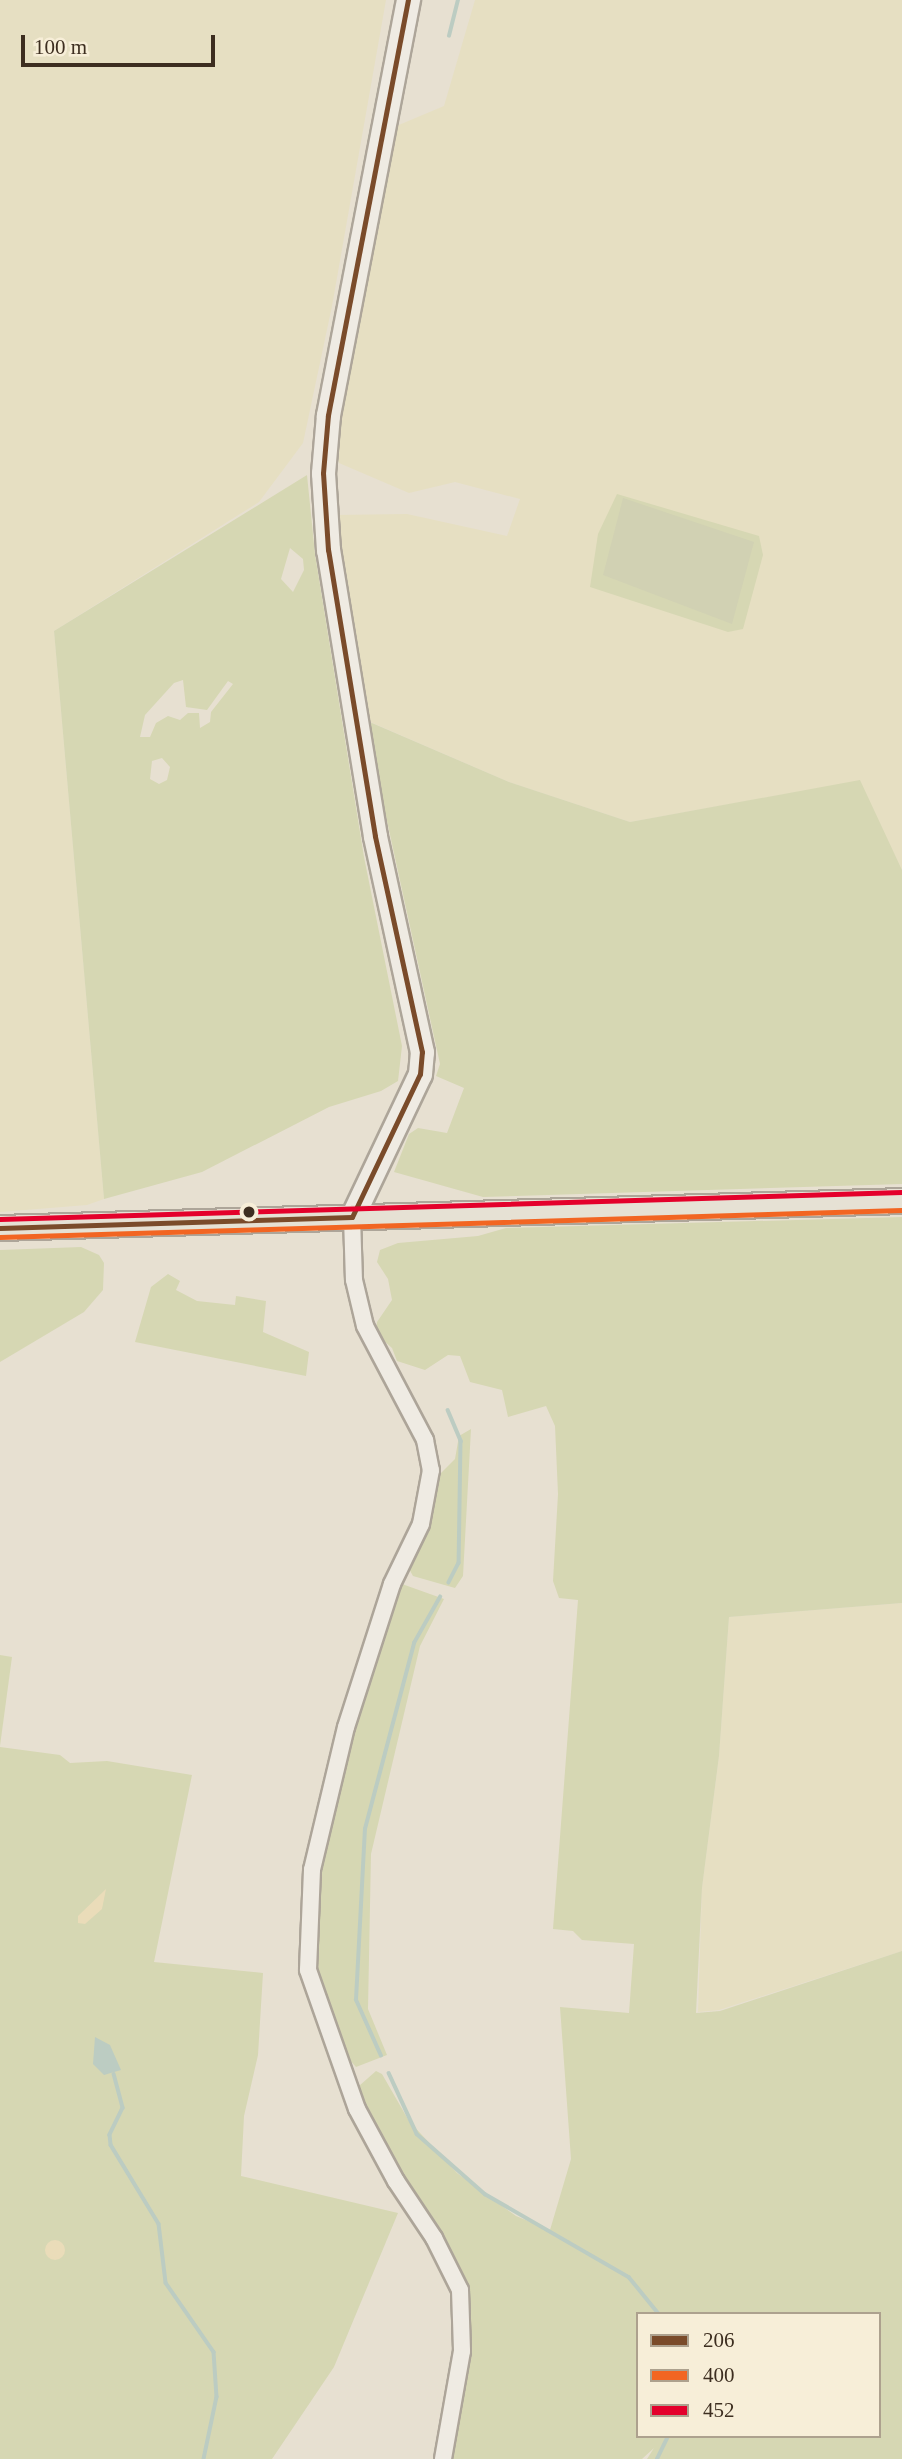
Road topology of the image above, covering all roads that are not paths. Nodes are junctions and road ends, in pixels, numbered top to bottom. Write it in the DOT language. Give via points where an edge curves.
graph roads {
  1 [pos="408,0"];
  2 [pos="902,1201"];
  3 [pos="352,1217"];
  4 [pos="0,1228"];
  5 [pos="443,2459"];
  1 -- 3 [label="street" via="328,415 323,472 328,550 375,836 422,1052 420,1074"];
  2 -- 3 [label="main road"];
  3 -- 4 [label="main road"];
  3 -- 5 [label="street" via="354,1280 365,1326 425,1440 431,1470 421,1524 392,1584 346,1727 312,1870 308,1970 357,2109 460,2290 463,2351"];
}
